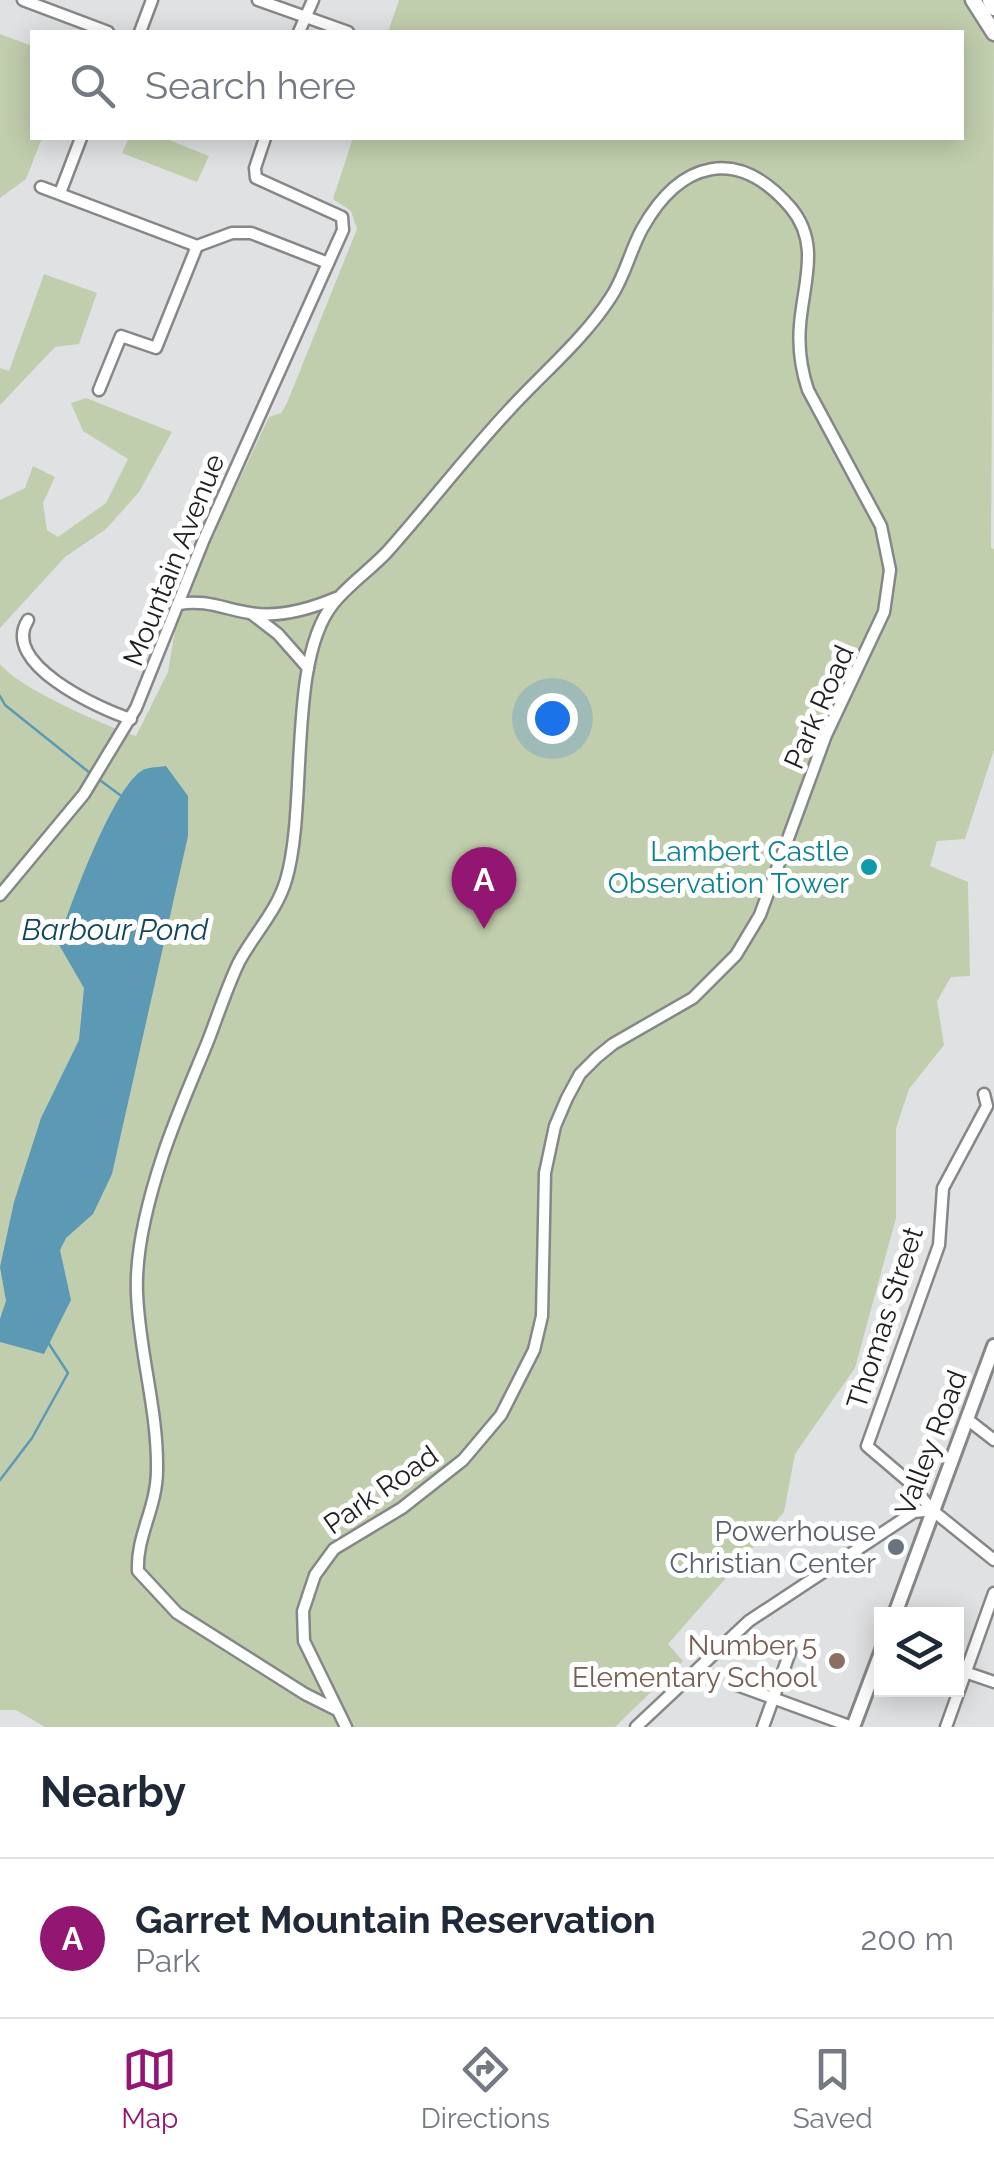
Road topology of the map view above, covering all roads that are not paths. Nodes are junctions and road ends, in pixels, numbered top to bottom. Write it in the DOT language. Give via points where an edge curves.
graph roads {
  1 [pos="23,0"];
  2 [pos="152,0"];
  3 [pos="258,0"];
  4 [pos="312,0"];
  5 [pos="973,0"];
  6 [pos="990,0"];
  7 [pos="994,8"];
  8 [pos="306,17"];
  9 [pos="103,30"];
  10 [pos="141,30"];
  11 [pos="300,30"];
  12 [pos="342,30"];
  13 [pos="994,33"];
  14 [pos="79,140"];
  15 [pos="264,140"];
  16 [pos="42,186"];
  17 [pos="60,193"];
  18 [pos="197,246"];
  19 [pos="328,263"];
  20 [pos="99,390"];
  21 [pos="342,595"];
  22 [pos="179,604"];
  23 [pos="252,614"];
  24 [pos="28,620"];
  25 [pos="15,627"];
  26 [pos="308,668"];
  27 [pos="39,683"];
  28 [pos="130,719"];
  29 [pos="0,894"];
  30 [pos="984,1094"];
  31 [pos="994,1346"];
  32 [pos="967,1419"];
  33 [pos="994,1440"];
  34 [pos="932,1510"];
  35 [pos="994,1560"];
  36 [pos="994,1594"];
  37 [pos="897,1607"];
  38 [pos="790,1652"];
  39 [pos="964,1664"];
  40 [pos="874,1671"];
  41 [pos="964,1672"];
  42 [pos="322,1682"];
  43 [pos="994,1682"];
  44 [pos="737,1686"];
  45 [pos="954,1697"];
  46 [pos="316,1699"];
  47 [pos="773,1699"];
  48 [pos="337,1710"];
  49 [pos="346,1727"];
  50 [pos="636,1727"];
  51 [pos="763,1727"];
  52 [pos="853,1727"];
  53 [pos="946,1727"];
  1 -- 9 [label="street"];
  2 -- 10 [label="street"];
  3 -- 8 [label="street"];
  4 -- 8 [label="street"];
  5 -- 13 [label="highway"];
  6 -- 7 [label="highway"];
  8 -- 11 [label="street"];
  8 -- 12 [label="street"];
  14 -- 17 [label="street"];
  15 -- 19 [label="street, Mountain Avenue" via="254,173 263,183 342,217"];
  16 -- 17 [label="street"];
  17 -- 18 [label="street"];
  18 -- 19 [label="street" via="252,233"];
  18 -- 20 [label="street" via="156,348 121,336"];
  19 -- 22 [label="street, Mountain Avenue"];
  21 -- 23 [label="street, Park Road" via="300,610"];
  21 -- 26 [label="street, Park Road" via="323,621"];
  21 -- 42 [label="street, Park Road" via="612,296 640,232 677,184 698,170 730,168 758,178 792,210 809,252 803,373 881,526 890,570 884,612 826,735 760,915 736,955 693,998 613,1044 580,1074 567,1098 545,1173 542,1316 534,1350 501,1415 463,1460 402,1508 334,1548 315,1575 303,1611 304,1641"];
  22 -- 23 [label="street, Park Road" via="204,601"];
  22 -- 28 [label="street, Mountain Avenue"];
  23 -- 26 [label="street, Park Road"];
  24 -- 25 [label="street"];
  26 -- 46 [label="street, Park Road" via="286,882 239,963 164,1152 147,1214 136,1276 158,1468 156,1498 137,1553 138,1570 177,1613"];
  27 -- 28 [label="street"];
  28 -- 29 [label="street, Mountain Avenue" via="84,794"];
  30 -- 34 [label="street, Thomas Street" via="987,1106 943,1188 939,1245 867,1446"];
  31 -- 32 [label="main road, Valley Road"];
  32 -- 33 [label="street"];
  32 -- 34 [label="main road, Valley Road"];
  34 -- 35 [label="street"];
  34 -- 37 [label="main road, Valley Road"];
  34 -- 50 [label="street" via="914,1512 772,1604"];
  36 -- 39 [label="street"];
  38 -- 47 [label="street"];
  40 -- 52 [label="main road"];
  41 -- 43 [label="street"];
  42 -- 46 [label="street" via="324,1692"];
  42 -- 48 [label="street, Park Road"];
  44 -- 47 [label="street"];
  45 -- 53 [label="street"];
  46 -- 48 [label="street, Park Road"];
  47 -- 51 [label="street"];
  47 -- 52 [label="street"];
  48 -- 49 [label="street, Park Road"];
}
